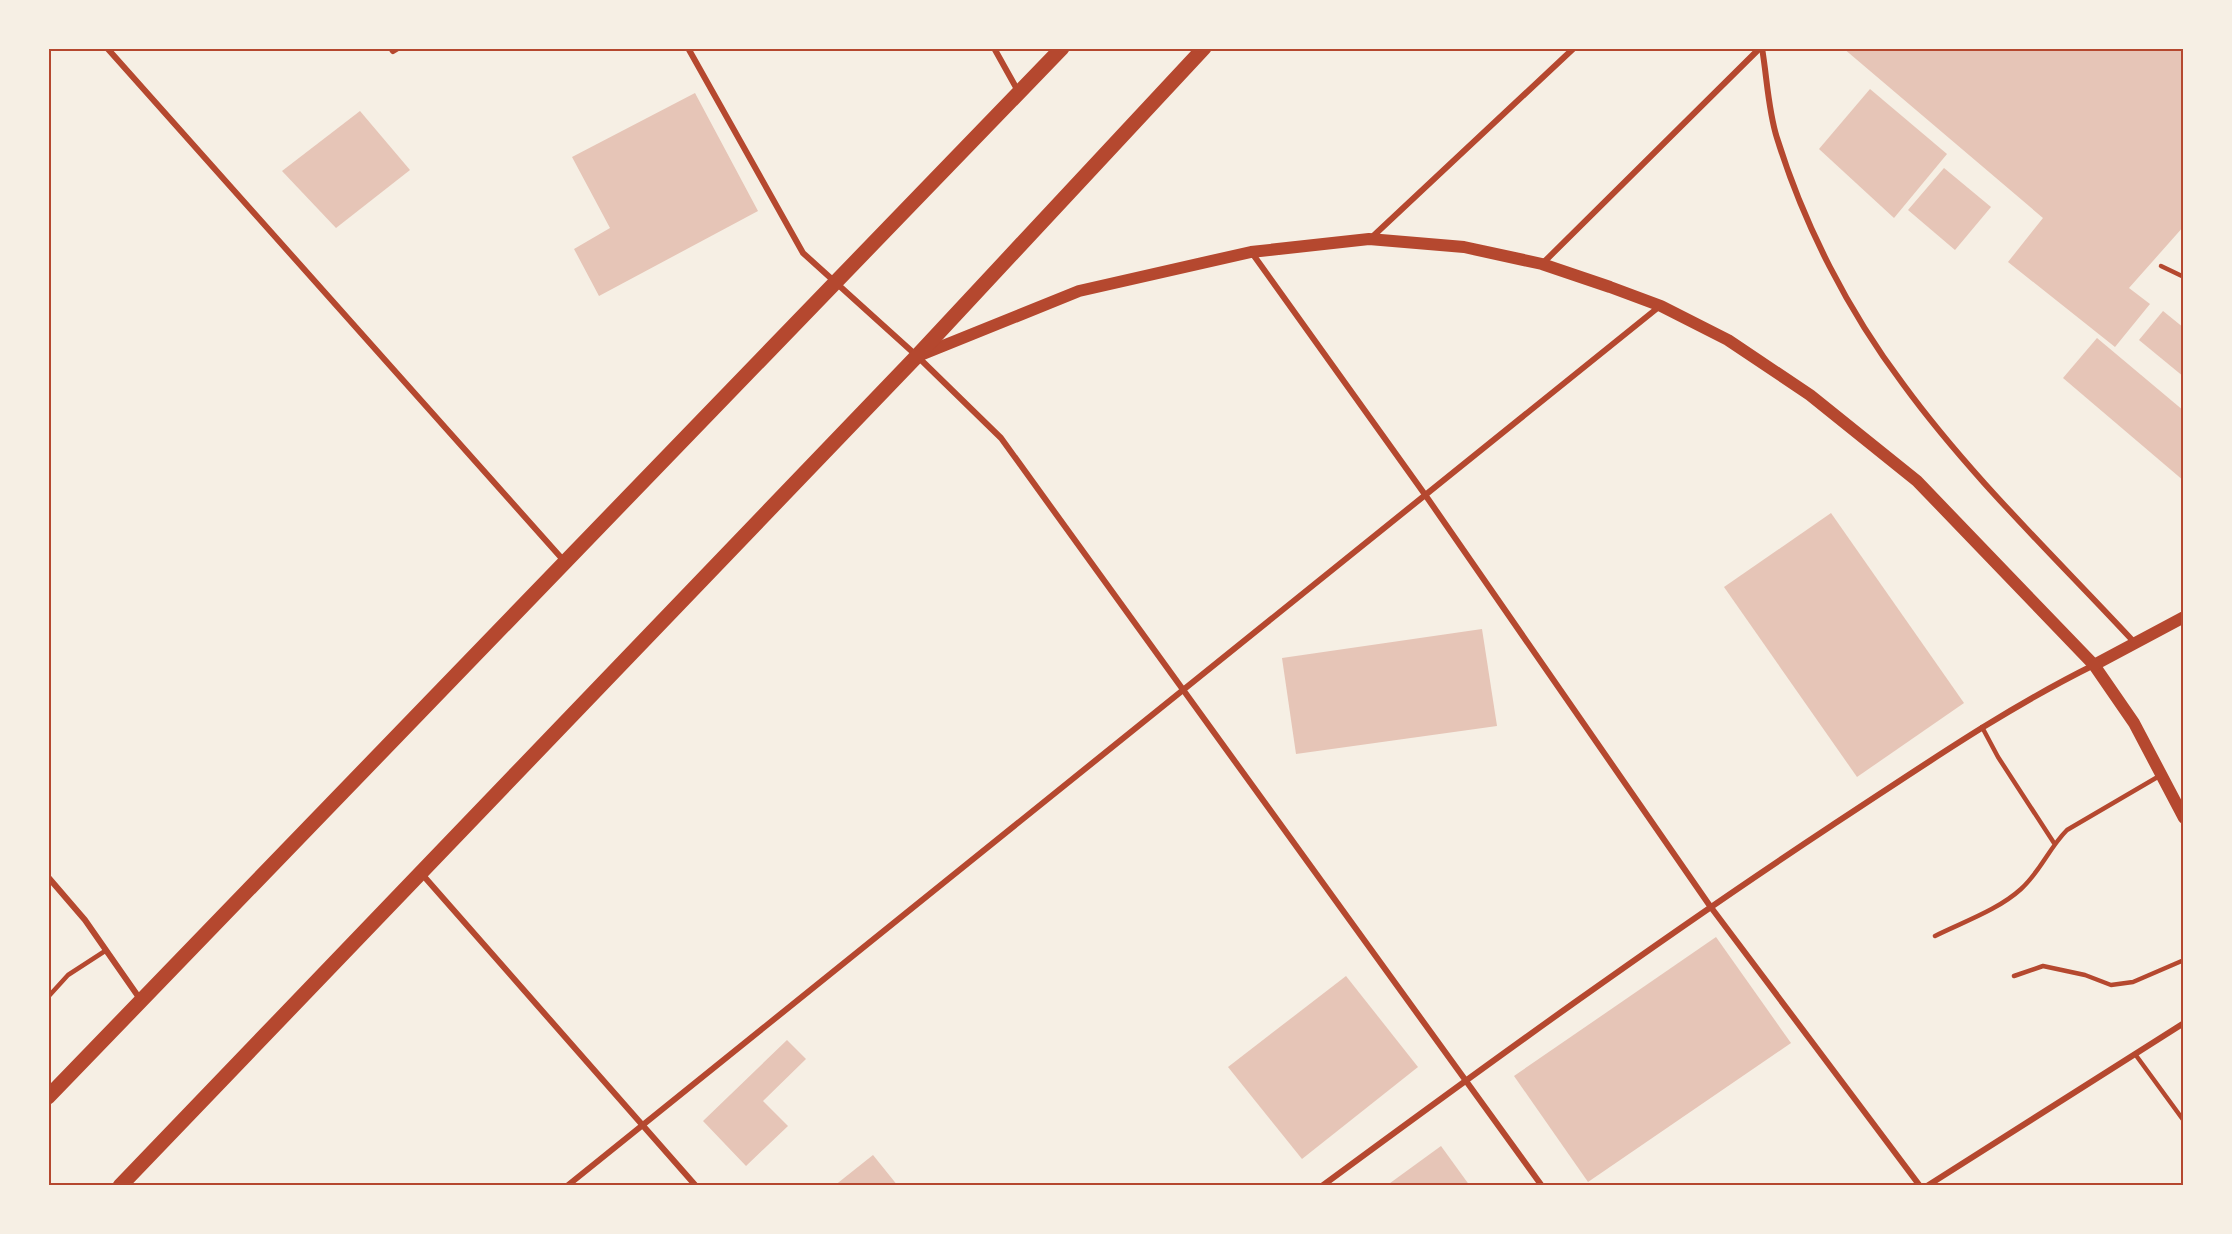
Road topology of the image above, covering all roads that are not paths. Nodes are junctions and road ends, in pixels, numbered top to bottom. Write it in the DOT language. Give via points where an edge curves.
graph roads {
  1 [pos="107,48"];
  2 [pos="688,48"];
  3 [pos="994,48"];
  4 [pos="1062,48"];
  5 [pos="1204,48"];
  6 [pos="1574,48"];
  7 [pos="1761,48"];
  8 [pos="1019,91"];
  9 [pos="1370,239"];
  10 [pos="1251,252"];
  11 [pos="1542,264"];
  12 [pos="2161,266"];
  13 [pos="2184,277"];
  14 [pos="835,282"];
  15 [pos="1661,306"];
  16 [pos="917,356"];
  17 [pos="1426,496"];
  18 [pos="565,562"];
  19 [pos="2184,617"];
  20 [pos="2134,642"];
  21 [pos="2094,665"];
  22 [pos="1184,690"];
  23 [pos="1982,727"];
  24 [pos="2162,775"];
  25 [pos="2184,818"];
  26 [pos="2054,843"];
  27 [pos="420,872"];
  28 [pos="48,877"];
  29 [pos="1710,906"];
  30 [pos="1935,936"];
  31 [pos="105,951"];
  32 [pos="2184,960"];
  33 [pos="2013,976"];
  34 [pos="48,997"];
  35 [pos="141,1000"];
  36 [pos="2184,1023"];
  37 [pos="2135,1054"];
  38 [pos="1467,1079"];
  39 [pos="48,1096"];
  40 [pos="2184,1121"];
  41 [pos="643,1124"];
  42 [pos="120,1186"];
  43 [pos="567,1186"];
  44 [pos="696,1186"];
  45 [pos="1322,1186"];
  46 [pos="1542,1186"];
  47 [pos="1920,1186"];
  48 [pos="1927,1186"];
  1 -- 18 [label="street"];
  2 -- 14 [label="street" via="803,253"];
  3 -- 8 [label="street"];
  4 -- 8 [label="main road"];
  5 -- 16 [label="main road"];
  6 -- 9 [label="street"];
  7 -- 11 [label="street"];
  7 -- 20 [label="street" via="1776,136 1810,225 1860,318 1902,383 1949,443"];
  8 -- 14 [label="main road"];
  9 -- 10 [label="main road"];
  9 -- 11 [label="main road" via="1464,247"];
  10 -- 16 [label="main road" via="1079,291"];
  10 -- 17 [label="street"];
  11 -- 15 [label="main road"];
  12 -- 13 [label="lane"];
  14 -- 16 [label="street"];
  14 -- 18 [label="main road"];
  15 -- 17 [label="street"];
  15 -- 21 [label="main road" via="1728,340 1810,395 1917,481"];
  16 -- 22 [label="street" via="1001,438"];
  16 -- 27 [label="main road"];
  17 -- 22 [label="street"];
  17 -- 29 [label="street"];
  18 -- 35 [label="main road"];
  19 -- 20 [label="main road"];
  20 -- 21 [label="main road"];
  21 -- 23 [label="street"];
  21 -- 24 [label="main road" via="2134,723"];
  22 -- 38 [label="street"];
  22 -- 41 [label="street"];
  23 -- 26 [label="lane"];
  23 -- 29 [label="street"];
  24 -- 25 [label="main road"];
  24 -- 26 [label="lane" via="2067,830"];
  26 -- 30 [label="lane" via="2020,890"];
  27 -- 41 [label="street"];
  27 -- 42 [label="main road"];
  28 -- 31 [label="street"];
  29 -- 38 [label="street"];
  29 -- 47 [label="street"];
  31 -- 34 [label="lane" via="68,975"];
  31 -- 35 [label="street"];
  32 -- 33 [label="lane" via="2133,982 2111,985 2043,966"];
  35 -- 39 [label="main road"];
  36 -- 37 [label="street"];
  37 -- 40 [label="lane"];
  37 -- 48 [label="street"];
  38 -- 45 [label="street"];
  38 -- 46 [label="street"];
  41 -- 43 [label="street"];
  41 -- 44 [label="street"];
}
